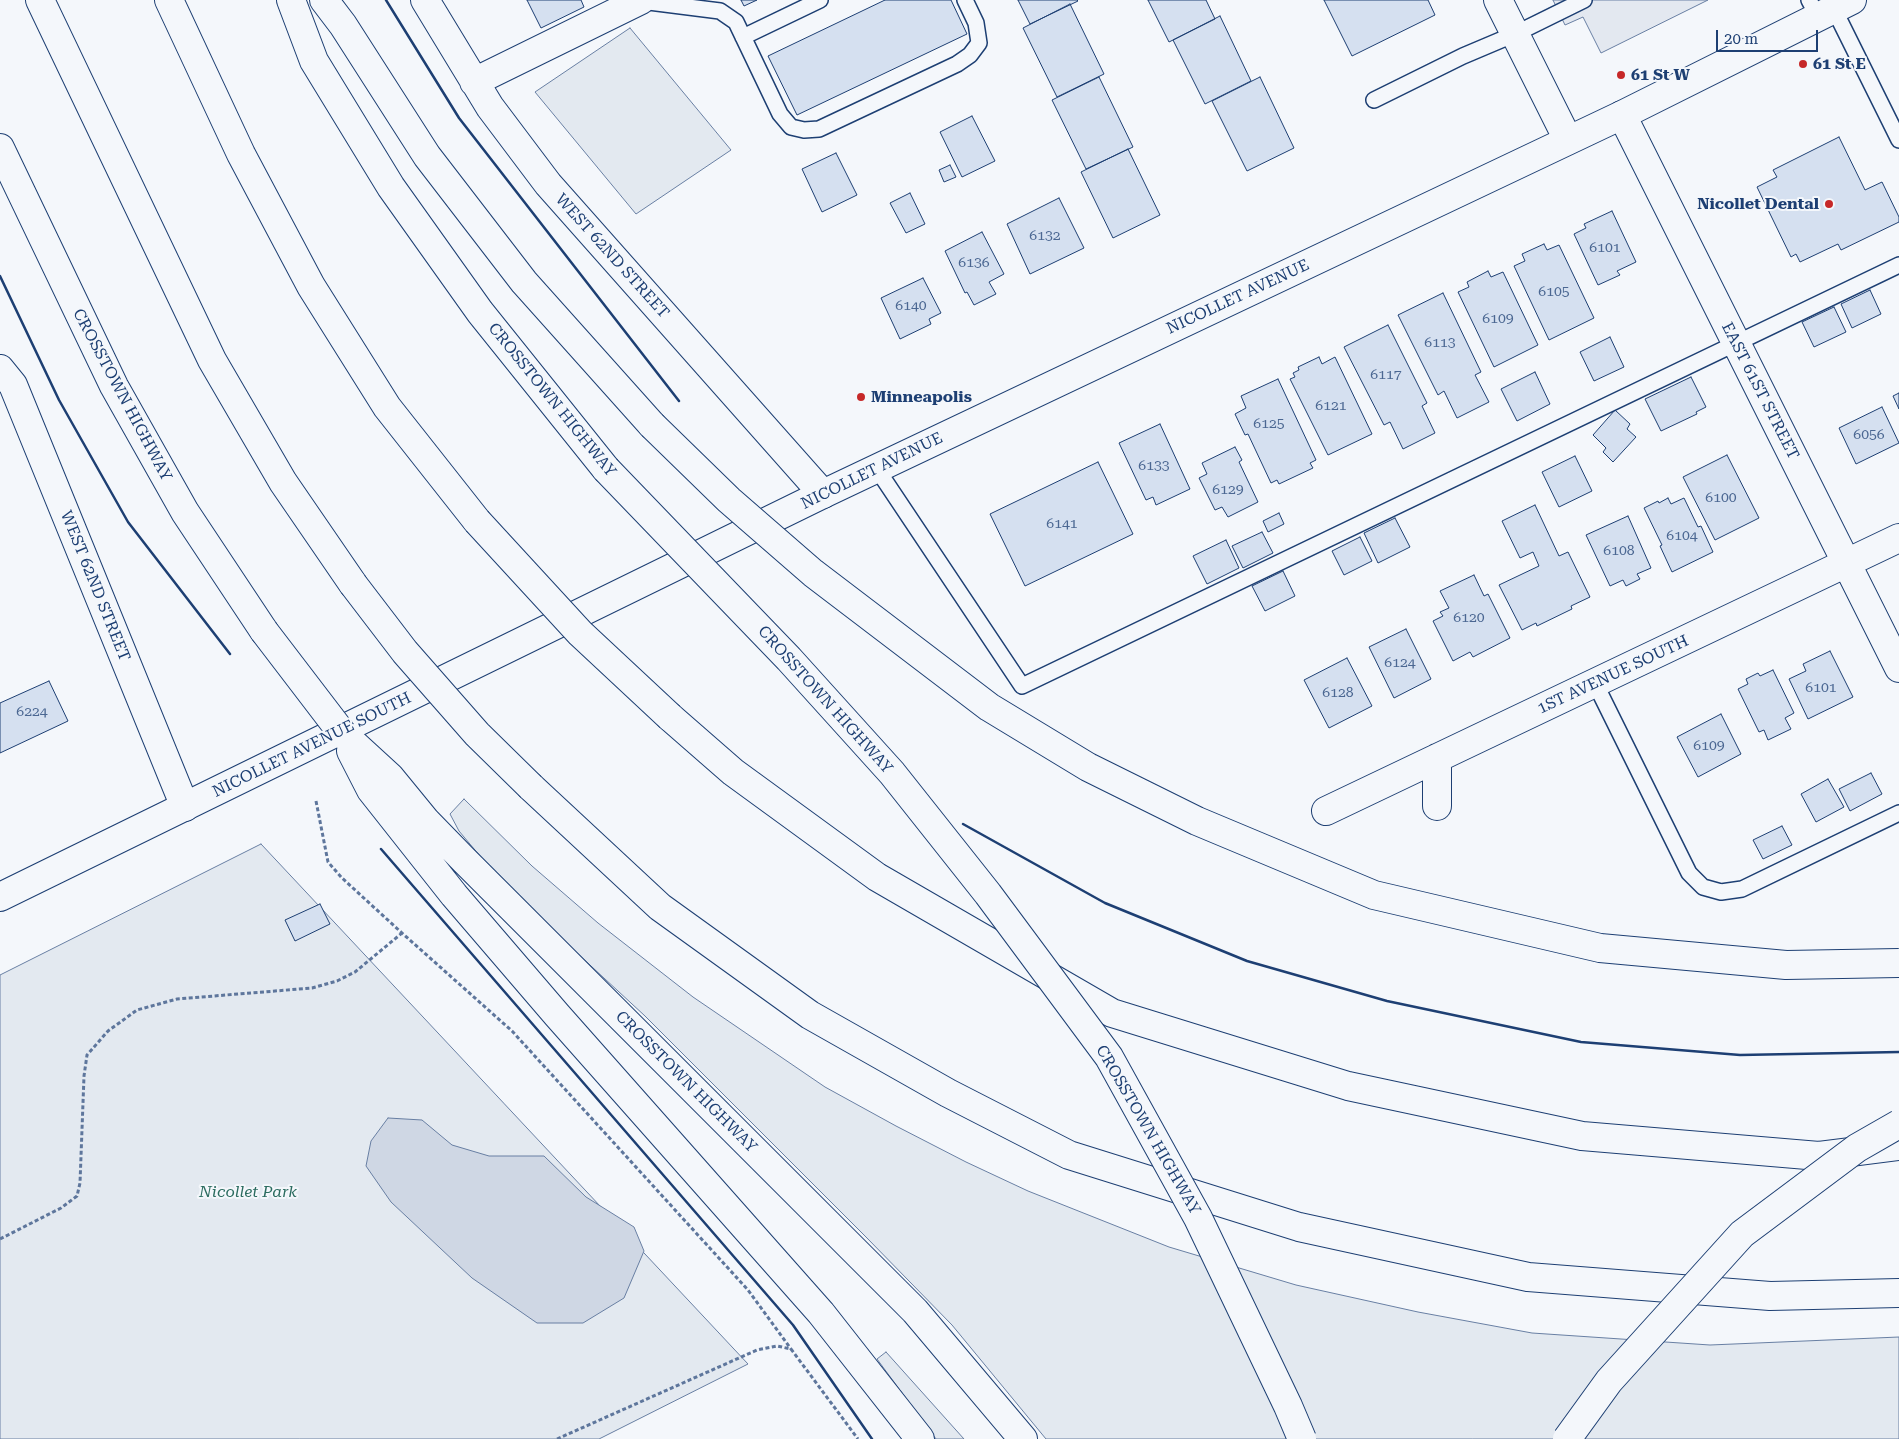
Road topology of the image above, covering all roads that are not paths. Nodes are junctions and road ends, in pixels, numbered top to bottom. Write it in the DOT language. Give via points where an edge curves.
graph roads {
  1 [pos="40,0"];
  2 [pos="169,0"];
  3 [pos="290,0"];
  4 [pos="324,0"];
  5 [pos="425,0"];
  6 [pos="641,0"];
  7 [pos="820,0"];
  8 [pos="965,0"];
  9 [pos="1498,0"];
  10 [pos="1579,1"];
  11 [pos="1828,6"];
  12 [pos="1515,34"];
  13 [pos="743,36"];
  14 [pos="474,82"];
  15 [pos="1374,100"];
  16 [pos="1622,115"];
  17 [pos="1568,140"];
  18 [pos="1899,140"];
  19 [pos="0,148"];
  20 [pos="1899,265"];
  21 [pos="1736,343"];
  22 [pos="0,369"];
  23 [pos="877,469"];
  24 [pos="823,494"];
  25 [pos="1899,538"];
  26 [pos="1846,563"];
  27 [pos="624,593"];
  28 [pos="1899,668"];
  29 [pos="1595,683"];
  30 [pos="1437,758"];
  31 [pos="1437,806"];
  32 [pos="185,807"];
  33 [pos="1326,811"];
  34 [pos="1899,813"];
  35 [pos="417,829"];
  36 [pos="0,897"];
  37 [pos="1899,963"];
  38 [pos="1899,1124"];
  39 [pos="1899,1146"];
  40 [pos="1899,1293"];
  41 [pos="920,1439"];
  42 [pos="1023,1439"];
  43 [pos="1302,1439"];
  44 [pos="1567,1439"];
  1 -- 40 [label="main road, bridge" via="212,360 283,482 353,584 405,652 478,734 531,787 660,907 810,1014 948,1093 1069,1155 1299,1226 1528,1277 1770,1296"];
  2 -- 39 [label="main road, bridge" via="241,154 311,286 387,407 477,521 580,634 670,717 733,772 877,877 1112,1013 1348,1086 1582,1136 1819,1156"];
  3 -- 43 [label="main road, CROSSTOWN HIGHWAY, bridge" via="314,61 391,188 480,312 606,469 789,659 892,773 988,894 1109,1057 1198,1218"];
  4 -- 37 [label="main road, bridge" via="427,156 524,282 652,425 729,500 813,573 989,707 1088,766 1197,821 1374,895 1600,948 1786,965"];
  5 -- 14 [label="main road, WEST 62ND STREET"];
  6 -- 13 [label="lane" via="720,11 736,22"];
  6 -- 14 [label="main road"];
  7 -- 13 [label="lane"];
  8 -- 13 [label="lane" via="976,23 979,43 970,55 819,129 791,127 780,114"];
  9 -- 12 [label="main road"];
  10 -- 12 [label="lane"];
  11 -- 16 [label="main road, NICOLLET AVENUE"];
  11 -- 18 [label="lane"];
  12 -- 15 [label="lane"];
  12 -- 17 [label="main road"];
  14 -- 24 [label="main road, WEST 62ND STREET" via="548,184"];
  16 -- 17 [label="main road, NICOLLET AVENUE"];
  16 -- 21 [label="main road, EAST 61ST STREET"];
  17 -- 23 [label="main road, NICOLLET AVENUE"];
  19 -- 35 [label="main road, CROSSTOWN HIGHWAY, bridge" via="114,386 185,512 264,631 342,734 390,777"];
  20 -- 21 [label="lane"];
  21 -- 23 [label="lane" via="1022,686"];
  21 -- 26 [label="main road, EAST 61ST STREET"];
  22 -- 32 [label="main road, WEST 62ND STREET" via="14,385"];
  23 -- 24 [label="main road, NICOLLET AVENUE"];
  24 -- 27 [label="main road, NICOLLET AVENUE"];
  25 -- 26 [label="main road, 1ST AVENUE SOUTH"];
  26 -- 28 [label="main road, EAST 61ST STREET"];
  26 -- 29 [label="main road, 1ST AVENUE SOUTH"];
  27 -- 32 [label="main road, NICOLLET AVENUE SOUTH"];
  29 -- 30 [label="main road, 1ST AVENUE SOUTH"];
  29 -- 34 [label="lane" via="1689,873 1703,888 1721,892 1742,889"];
  30 -- 31 [label="main road"];
  30 -- 33 [label="main road, 1ST AVENUE SOUTH"];
  32 -- 36 [label="main road, NICOLLET AVENUE SOUTH"];
  35 -- 41 [label="main road" via="454,895 821,1313"];
  35 -- 42 [label="main road, CROSSTOWN HIGHWAY" via="915,1312"];
  38 -- 44 [label="main road, bridge" via="1857,1148 1742,1234 1609,1381"];
}
